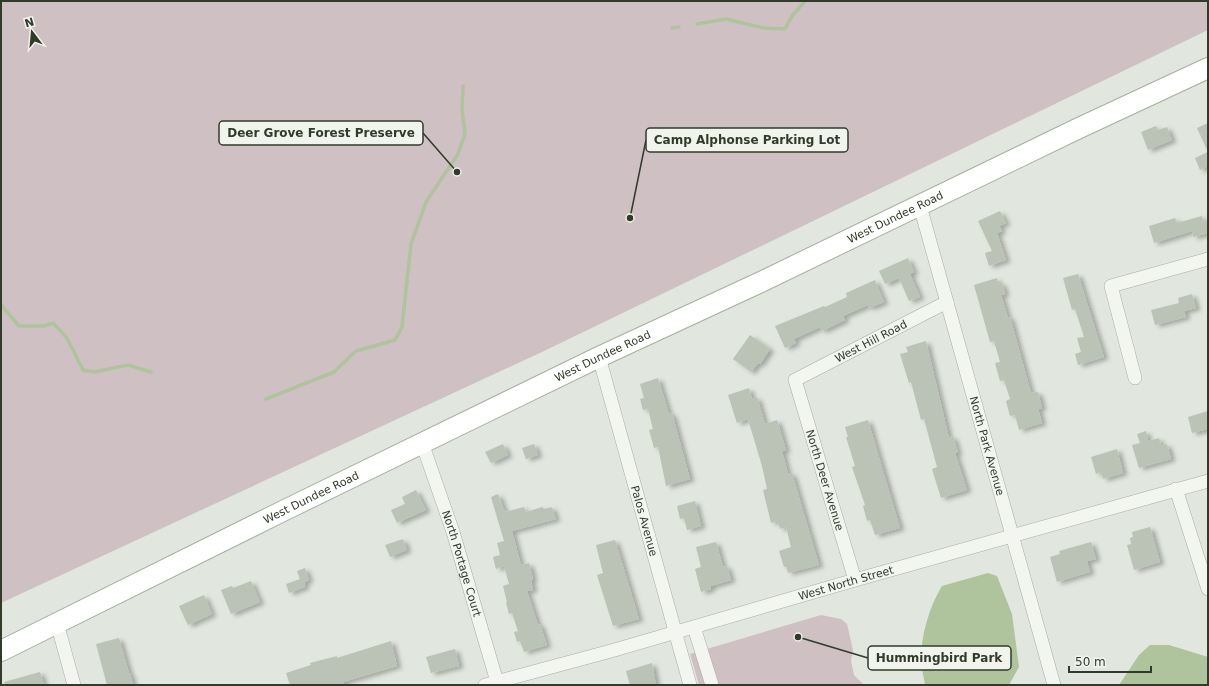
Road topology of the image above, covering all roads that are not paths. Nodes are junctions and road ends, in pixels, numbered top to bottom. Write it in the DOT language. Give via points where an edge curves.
graph roads {
  1 [pos="1208,68"];
  2 [pos="920,206"];
  3 [pos="1208,259"];
  4 [pos="947,302"];
  5 [pos="599,357"];
  6 [pos="1136,378"];
  7 [pos="795,380"];
  8 [pos="422,443"];
  9 [pos="1208,481"];
  10 [pos="1176,489"];
  11 [pos="1013,536"];
  12 [pos="855,580"];
  13 [pos="1208,589"];
  14 [pos="57,623"];
  15 [pos="694,627"];
  16 [pos="676,632"];
  17 [pos="1,651"];
  18 [pos="493,684"];
  19 [pos="74,685"];
  20 [pos="690,685"];
  21 [pos="712,685"];
  22 [pos="1054,685"];
  1 -- 2 [label="main road, West Dundee Road"];
  2 -- 4 [label="street, North Park Avenue"];
  2 -- 5 [label="main road, West Dundee Road"];
  3 -- 6 [label="street" via="1111,286"];
  4 -- 7 [label="street, West Hill Road"];
  4 -- 11 [label="street, North Park Avenue"];
  5 -- 8 [label="main road, West Dundee Road"];
  5 -- 16 [label="street, Palos Avenue"];
  7 -- 12 [label="street, North Deer Avenue"];
  8 -- 14 [label="main road, West Dundee Road"];
  8 -- 18 [label="street, North Portage Court" via="453,532"];
  9 -- 10 [label="street, West North Street"];
  10 -- 11 [label="street, West North Street"];
  10 -- 13 [label="street"];
  11 -- 12 [label="street, West North Street"];
  11 -- 22 [label="street, North Park Avenue"];
  12 -- 15 [label="street, West North Street"];
  14 -- 17 [label="main road, West Dundee Road"];
  14 -- 19 [label="street"];
  15 -- 16 [label="street, West North Street"];
  15 -- 21 [label="street"];
  16 -- 18 [label="street, West North Street"];
  16 -- 20 [label="street, Palos Avenue"];
}
